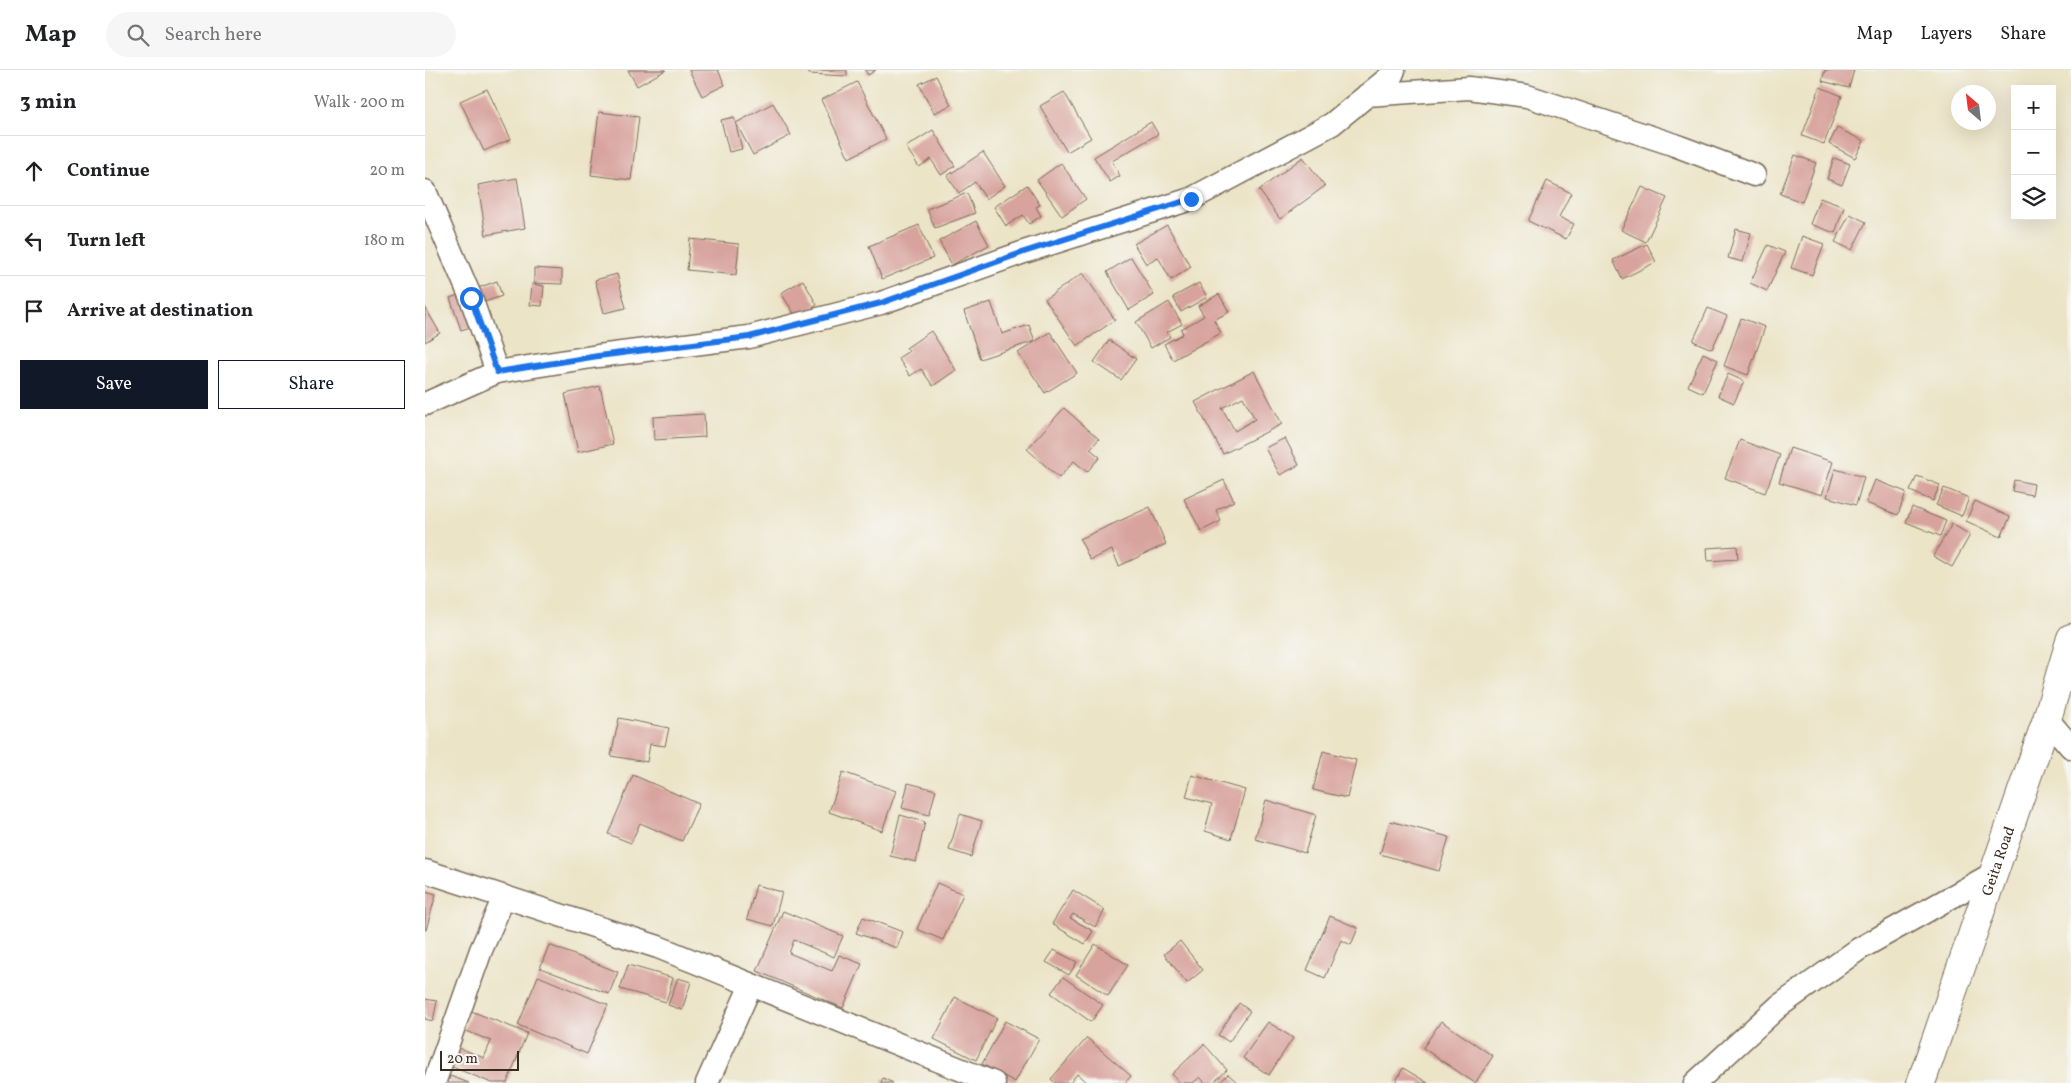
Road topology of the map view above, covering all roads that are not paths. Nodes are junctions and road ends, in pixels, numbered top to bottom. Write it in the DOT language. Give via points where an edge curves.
graph roads {
  1 [pos="1394,70"];
  2 [pos="1367,95"];
  3 [pos="1754,175"];
  4 [pos="425,191"];
  5 [pos="497,372"];
  6 [pos="425,404"];
  7 [pos="2071,638"];
  8 [pos="2047,719"];
  9 [pos="2071,747"];
  10 [pos="425,872"];
  11 [pos="1993,873"];
  12 [pos="504,897"];
  13 [pos="751,985"];
  14 [pos="434,1083"];
  15 [pos="707,1083"];
  16 [pos="994,1083"];
  17 [pos="1695,1083"];
  18 [pos="1921,1083"];
  1 -- 2 [label="street"];
  2 -- 3 [label="street" via="1469,88 1527,96"];
  2 -- 5 [label="street" via="1333,124 1191,199 1024,252 881,303 749,337"];
  4 -- 5 [label="street" via="471,298"];
  5 -- 6 [label="street"];
  7 -- 8 [label="highway, Geita Road"];
  8 -- 9 [label="street"];
  8 -- 11 [label="highway, Geita Road"];
  10 -- 12 [label="street"];
  11 -- 17 [label="street" via="1851,954 1779,1006"];
  11 -- 18 [label="highway, Geita Road"];
  12 -- 13 [label="street" via="658,947"];
  12 -- 14 [label="street" via="481,950"];
  13 -- 15 [label="street"];
  13 -- 16 [label="street"];
}
